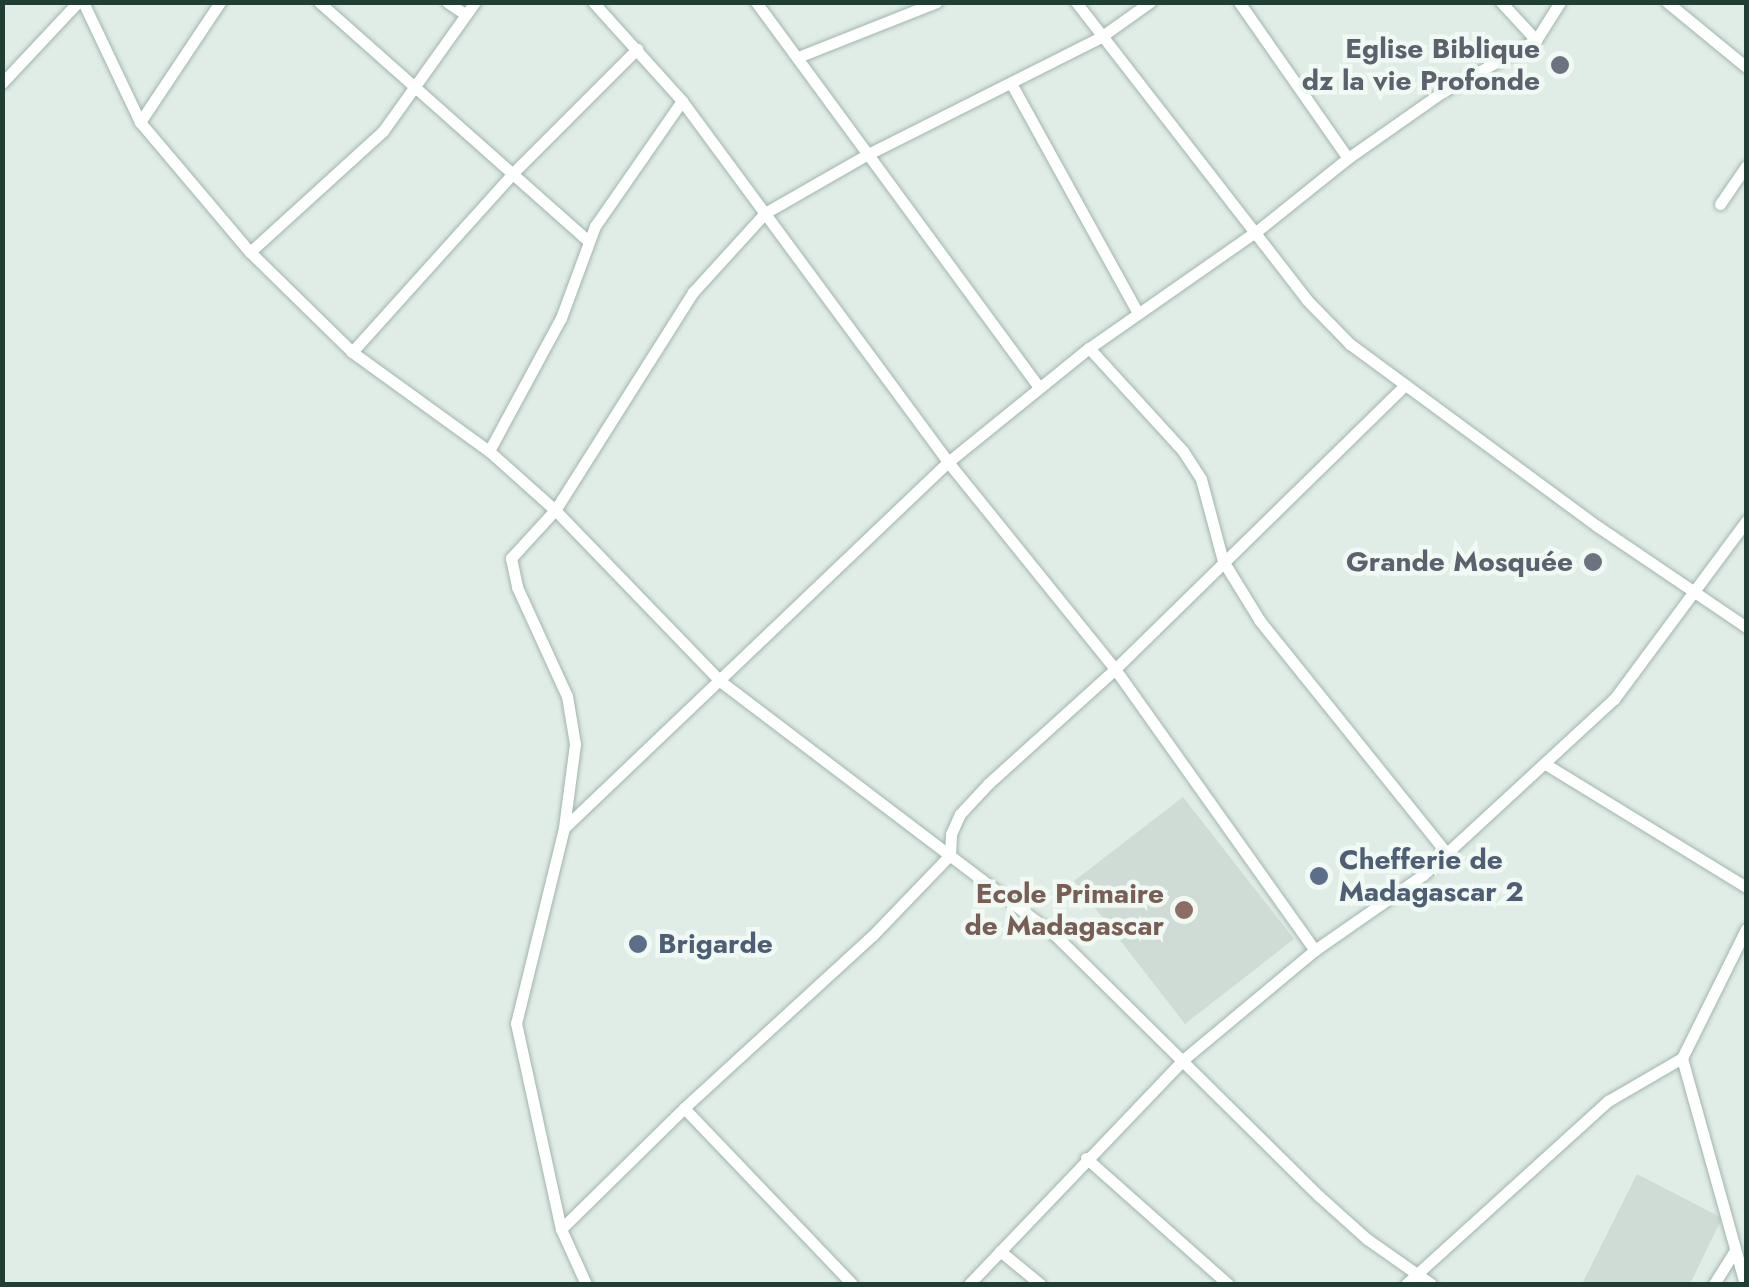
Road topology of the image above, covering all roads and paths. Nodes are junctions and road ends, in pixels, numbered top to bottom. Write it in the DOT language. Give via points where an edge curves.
graph roads {
  1 [pos="80,2"];
  2 [pos="220,2"];
  3 [pos="319,2"];
  4 [pos="447,2"];
  5 [pos="474,2"];
  6 [pos="593,2"];
  7 [pos="756,2"];
  8 [pos="937,2"];
  9 [pos="1076,2"];
  10 [pos="1150,2"];
  11 [pos="1239,2"];
  12 [pos="1501,2"];
  13 [pos="1560,2"];
  14 [pos="1667,2"];
  15 [pos="465,14"];
  16 [pos="1102,37"];
  17 [pos="1536,40"];
  18 [pos="637,49"];
  19 [pos="798,57"];
  20 [pos="1746,66"];
  21 [pos="2,83"];
  22 [pos="414,84"];
  23 [pos="1012,85"];
  24 [pos="682,101"];
  25 [pos="140,122"];
  26 [pos="868,154"];
  27 [pos="1348,158"];
  28 [pos="1746,166"];
  29 [pos="512,174"];
  30 [pos="1720,204"];
  31 [pos="765,213"];
  32 [pos="1257,231"];
  33 [pos="589,242"];
  34 [pos="250,252"];
  35 [pos="1138,312"];
  36 [pos="1089,348"];
  37 [pos="352,352"];
  38 [pos="1404,386"];
  39 [pos="1039,387"];
  40 [pos="490,450"];
  41 [pos="948,462"];
  42 [pos="555,510"];
  43 [pos="1746,521"];
  44 [pos="1223,561"];
  45 [pos="1698,591"];
  46 [pos="1746,628"];
  47 [pos="1115,669"];
  48 [pos="720,681"];
  49 [pos="1547,765"];
  50 [pos="564,828"];
  51 [pos="1448,854"];
  52 [pos="950,855"];
  53 [pos="1746,888"];
  54 [pos="1746,929"];
  55 [pos="1315,950"];
  56 [pos="1184,1058"];
  57 [pos="1682,1058"];
  58 [pos="684,1108"];
  59 [pos="1086,1158"];
  60 [pos="560,1229"];
  61 [pos="1736,1251"];
  62 [pos="1000,1252"];
  63 [pos="1418,1274"];
  64 [pos="586,1284"];
  65 [pos="852,1284"];
  66 [pos="969,1284"];
  67 [pos="1040,1284"];
  68 [pos="1228,1284"];
  69 [pos="1406,1284"];
  70 [pos="1431,1284"];
  71 [pos="1714,1284"];
  72 [pos="1745,1284"];
  1 -- 21 [label="street"];
  1 -- 25 [label="street"];
  2 -- 25 [label="street"];
  3 -- 22 [label="street"];
  4 -- 15 [label="street"];
  5 -- 15 [label="street"];
  6 -- 18 [label="street"];
  7 -- 19 [label="street"];
  8 -- 19 [label="street"];
  9 -- 16 [label="street"];
  10 -- 16 [label="street"];
  11 -- 27 [label="street"];
  12 -- 17 [label="street"];
  13 -- 17 [label="street"];
  14 -- 20 [label="street"];
  15 -- 22 [label="street"];
  16 -- 23 [label="street"];
  16 -- 32 [label="street"];
  17 -- 27 [label="street" via="1441,93"];
  18 -- 24 [label="street"];
  18 -- 29 [label="street"];
  19 -- 26 [label="street"];
  22 -- 29 [label="street"];
  22 -- 34 [label="street" via="383,132"];
  23 -- 26 [label="street"];
  23 -- 35 [label="street"];
  24 -- 31 [label="street"];
  24 -- 33 [label="street"];
  25 -- 34 [label="street"];
  26 -- 31 [label="street"];
  26 -- 39 [label="street"];
  27 -- 32 [label="street"];
  28 -- 30 [label="street"];
  29 -- 33 [label="street"];
  29 -- 37 [label="street"];
  31 -- 41 [label="street"];
  31 -- 42 [label="street" via="673,318"];
  32 -- 35 [label="street"];
  32 -- 38 [label="street" via="1307,300"];
  33 -- 40 [label="street" via="561,318"];
  34 -- 37 [label="street"];
  35 -- 36 [label="street"];
  36 -- 39 [label="street"];
  36 -- 44 [label="street" via="1201,479"];
  37 -- 40 [label="street"];
  38 -- 44 [label="street"];
  38 -- 45 [label="street"];
  39 -- 41 [label="street"];
  40 -- 42 [label="street"];
  41 -- 47 [label="street"];
  41 -- 48 [label="street"];
  42 -- 48 [label="street"];
  42 -- 50 [label="street" via="511,558 511,571 567,696 574,744"];
  43 -- 45 [label="street"];
  44 -- 47 [label="street"];
  44 -- 51 [label="street" via="1260,621"];
  45 -- 46 [label="street"];
  45 -- 49 [label="street" via="1614,700"];
  47 -- 52 [label="street" via="960,814"];
  47 -- 55 [label="street"];
  48 -- 50 [label="street"];
  48 -- 52 [label="street"];
  49 -- 51 [label="street"];
  49 -- 53 [label="street"];
  50 -- 60 [label="street" via="516,1024"];
  51 -- 55 [label="street"];
  52 -- 56 [label="street" via="1043,926"];
  52 -- 58 [label="street"];
  54 -- 57 [label="street"];
  55 -- 56 [label="street"];
  56 -- 59 [label="street"];
  56 -- 63 [label="street" via="1319,1196"];
  57 -- 61 [label="street"];
  57 -- 63 [label="street" via="1608,1101"];
  58 -- 60 [label="street"];
  58 -- 65 [label="street"];
  59 -- 62 [label="street"];
  59 -- 68 [label="street"];
  60 -- 64 [label="street"];
  61 -- 71 [label="street"];
  61 -- 72 [label="street"];
  62 -- 66 [label="street"];
  62 -- 67 [label="street"];
  63 -- 69 [label="street"];
  63 -- 70 [label="street"];
}
